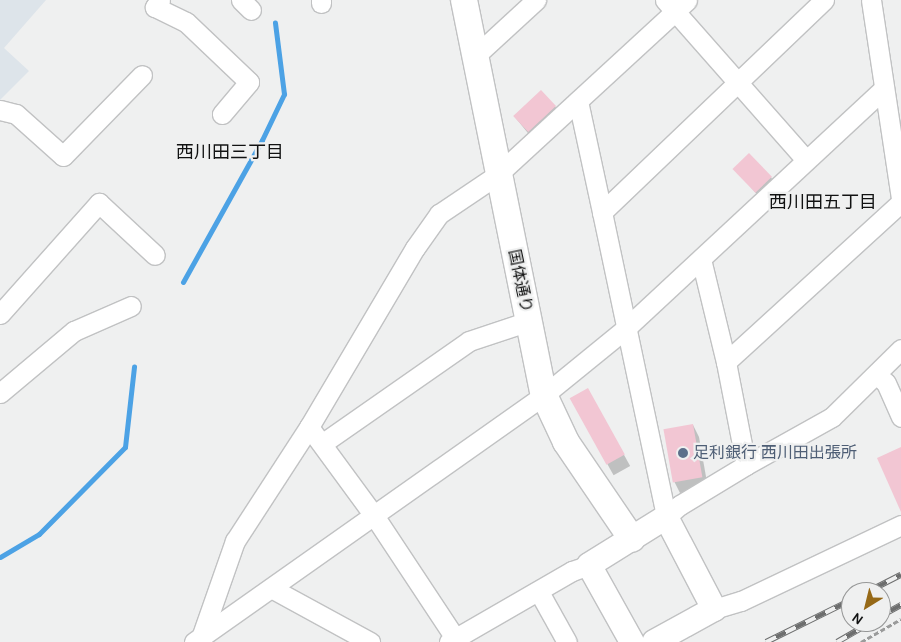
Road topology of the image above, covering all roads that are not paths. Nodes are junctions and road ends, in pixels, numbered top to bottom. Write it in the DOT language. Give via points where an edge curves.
graph roads {
  1 [pos="160,0"];
  2 [pos="464,0"];
  3 [pos="536,0"];
  4 [pos="824,0"];
  5 [pos="871,0"];
  6 [pos="676,4"];
  7 [pos="475,56"];
  8 [pos="142,75"];
  9 [pos="738,82"];
  10 [pos="883,89"];
  11 [pos="578,101"];
  12 [pos="0,110"];
  13 [pos="222,114"];
  14 [pos="896,135"];
  15 [pos="806,160"];
  16 [pos="497,176"];
  17 [pos="901,201"];
  18 [pos="602,212"];
  19 [pos="155,255"];
  20 [pos="701,259"];
  21 [pos="130,306"];
  22 [pos="0,314"];
  23 [pos="528,321"];
  24 [pos="625,329"];
  25 [pos="901,349"];
  26 [pos="726,362"];
  27 [pos="876,374"];
  28 [pos="0,393"];
  29 [pos="544,395"];
  30 [pos="901,417"];
  31 [pos="309,427"];
  32 [pos="323,443"];
  33 [pos="746,464"];
  34 [pos="376,517"];
  35 [pos="666,517"];
  36 [pos="901,525"];
  37 [pos="632,539"];
  38 [pos="589,565"];
  39 [pos="271,588"];
  40 [pos="539,592"];
  41 [pos="714,609"];
  42 [pos="462,638"];
  43 [pos="203,640"];
  44 [pos="370,642"];
  45 [pos="567,642"];
  46 [pos="632,642"];
  47 [pos="654,642"];
  1 -- 13 [label="street" via="155,7 186,22 249,82"];
  2 -- 7 [label="main road, 国体通り"];
  3 -- 7 [label="street"];
  4 -- 9 [label="street"];
  5 -- 10 [label="street"];
  6 -- 9 [label="street"];
  6 -- 11 [label="street"];
  7 -- 16 [label="main road, 国体通り"];
  8 -- 12 [label="street" via="63,156 16,114"];
  9 -- 15 [label="street"];
  9 -- 18 [label="street"];
  10 -- 14 [label="street"];
  10 -- 15 [label="street"];
  11 -- 16 [label="street"];
  11 -- 18 [label="street"];
  14 -- 17 [label="street"];
  15 -- 20 [label="street"];
  16 -- 23 [label="main road, 国体通り"];
  16 -- 31 [label="street" via="439,214 415,248"];
  17 -- 26 [label="street"];
  18 -- 24 [label="street"];
  19 -- 22 [label="street" via="99,203"];
  20 -- 24 [label="street"];
  20 -- 26 [label="street"];
  21 -- 28 [label="street" via="74,331"];
  23 -- 29 [label="main road, 国体通り"];
  23 -- 32 [label="street" via="469,341"];
  24 -- 29 [label="street"];
  24 -- 35 [label="street"];
  25 -- 27 [label="street"];
  26 -- 33 [label="street"];
  27 -- 30 [label="street" via="886,384"];
  27 -- 33 [label="street" via="832,417"];
  29 -- 34 [label="street"];
  29 -- 37 [label="main road, 国体通り" via="566,442"];
  31 -- 32 [label="street"];
  31 -- 43 [label="street" via="235,541"];
  32 -- 34 [label="street"];
  33 -- 35 [label="street"];
  34 -- 39 [label="street"];
  34 -- 42 [label="street"];
  35 -- 37 [label="street"];
  35 -- 41 [label="street"];
  36 -- 41 [label="street" via="741,601"];
  37 -- 38 [label="street"];
  38 -- 40 [label="street" via="572,571"];
  38 -- 46 [label="street"];
  39 -- 43 [label="street"];
  39 -- 44 [label="street"];
  40 -- 42 [label="street"];
  40 -- 45 [label="street"];
  41 -- 47 [label="street"];
}
